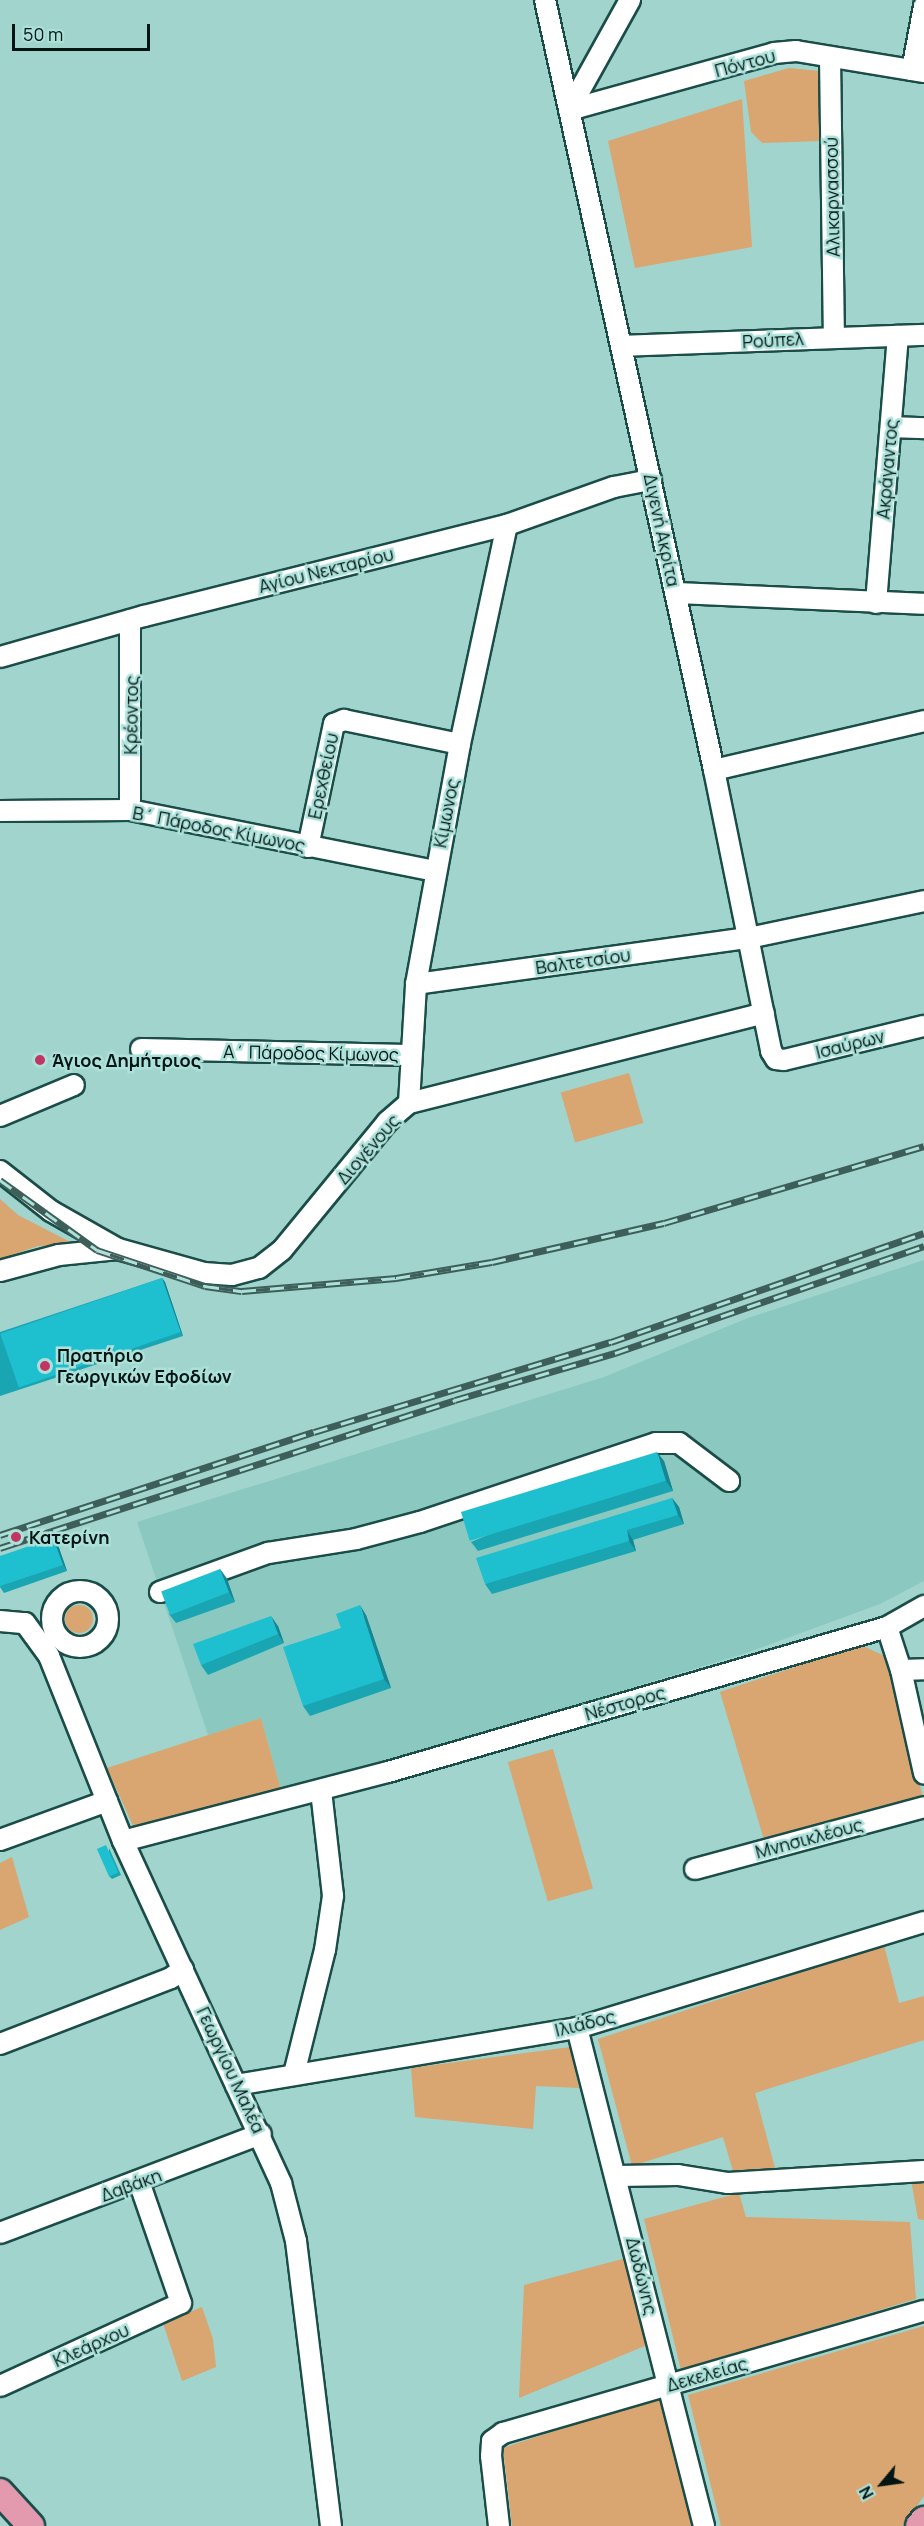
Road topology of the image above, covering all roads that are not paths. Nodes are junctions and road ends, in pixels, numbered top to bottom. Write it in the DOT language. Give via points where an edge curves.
graph roads {
  1 [pos="545,0"];
  2 [pos="630,0"];
  3 [pos="924,6"];
  4 [pos="830,57"];
  5 [pos="918,71"];
  6 [pos="569,110"];
  7 [pos="924,335"];
  8 [pos="898,336"];
  9 [pos="834,337"];
  10 [pos="622,346"];
  11 [pos="891,426"];
  12 [pos="924,428"];
  13 [pos="651,480"];
  14 [pos="507,525"];
  15 [pos="676,593"];
  16 [pos="876,603"];
  17 [pos="924,604"];
  18 [pos="130,620"];
  19 [pos="0,657"];
  20 [pos="924,720"];
  21 [pos="460,744"];
  22 [pos="714,770"];
  23 [pos="130,810"];
  24 [pos="0,811"];
  25 [pos="308,847"];
  26 [pos="435,871"];
  27 [pos="924,901"];
  28 [pos="749,938"];
  29 [pos="416,984"];
  30 [pos="764,1013"];
  31 [pos="924,1026"];
  32 [pos="141,1048"];
  33 [pos="409,1055"];
  34 [pos="776,1059"];
  35 [pos="74,1085"];
  36 [pos="409,1103"];
  37 [pos="0,1116"];
  38 [pos="0,1171"];
  39 [pos="118,1249"];
  40 [pos="0,1271"];
  41 [pos="729,1481"];
  42 [pos="160,1592"];
  43 [pos="924,1606"];
  44 [pos="52,1618"];
  45 [pos="0,1621"];
  46 [pos="887,1627"];
  47 [pos="40,1640"];
  48 [pos="74,1645"];
  49 [pos="924,1669"];
  50 [pos="901,1670"];
  51 [pos="57,1672"];
  52 [pos="924,1773"];
  53 [pos="321,1791"];
  54 [pos="107,1801"];
  55 [pos="924,1807"];
  56 [pos="0,1840"];
  57 [pos="123,1841"];
  58 [pos="695,1869"];
  59 [pos="924,1922"];
  60 [pos="183,1969"];
  61 [pos="577,2028"];
  62 [pos="0,2044"];
  63 [pos="294,2074"];
  64 [pos="236,2085"];
  65 [pos="261,2134"];
  66 [pos="924,2171"];
  67 [pos="617,2176"];
  68 [pos="139,2182"];
  69 [pos="0,2233"];
  70 [pos="924,2311"];
  71 [pos="669,2385"];
  72 [pos="0,2386"];
  73 [pos="2,2499"];
  74 [pos="924,2520"];
  75 [pos="31,2526"];
  76 [pos="331,2526"];
  77 [pos="499,2526"];
  78 [pos="705,2526"];
  79 [pos="919,2526"];
  1 -- 6 [label="street, Διγενή Ακρίτα"];
  2 -- 6 [label="street"];
  3 -- 5 [label="street"];
  4 -- 5 [label="street, Πόντου"];
  4 -- 6 [label="street, Πόντου" via="796,51 774,53"];
  4 -- 9 [label="street, Αλικαρνασσού"];
  6 -- 10 [label="street, Διγενή Ακρίτα"];
  7 -- 8 [label="street, Ρούπελ"];
  8 -- 9 [label="street, Ρούπελ"];
  8 -- 11 [label="street, Ακράγαντος"];
  9 -- 10 [label="street, Ρούπελ"];
  10 -- 13 [label="street, Διγενή Ακρίτα"];
  11 -- 12 [label="street"];
  11 -- 16 [label="street, Ακράγαντος"];
  13 -- 14 [label="street, Αγίου Νεκταρίου" via="614,487"];
  13 -- 15 [label="street, Διγενή Ακρίτα"];
  14 -- 18 [label="street, Αγίου Νεκταρίου"];
  14 -- 21 [label="street, Κίμωνος"];
  15 -- 16 [label="street"];
  15 -- 22 [label="street, Διγενή Ακρίτα"];
  16 -- 17 [label="street"];
  18 -- 19 [label="street, Αγίου Νεκταρίου"];
  18 -- 23 [label="street, Κρέοντος"];
  20 -- 22 [label="street"];
  21 -- 25 [label="street, Ερεχθείου" via="344,720 334,724"];
  21 -- 26 [label="street, Κίμωνος"];
  22 -- 28 [label="street, Διγενή Ακρίτα"];
  23 -- 24 [label="street, Β΄ Πάροδος Κίμωνος"];
  23 -- 25 [label="street, Β΄ Πάροδος Κίμωνος"];
  25 -- 26 [label="street, Β΄ Πάροδος Κίμωνος"];
  26 -- 29 [label="street, Κίμωνος"];
  27 -- 28 [label="street, Βαλτετσίου"];
  28 -- 29 [label="street, Βαλτετσίου"];
  28 -- 30 [label="street, Διγενή Ακρίτα"];
  29 -- 33 [label="street, Κίμωνος"];
  30 -- 34 [label="street, Διγενή Ακρίτα"];
  30 -- 36 [label="street, Διογένους"];
  31 -- 34 [label="street, Ισαύρων"];
  32 -- 33 [label="street, Α΄ Πάροδος Κίμωνος"];
  33 -- 36 [label="street, Κίμωνος"];
  35 -- 37 [label="street"];
  36 -- 39 [label="street, Διογένους" via="387,1122 282,1250 259,1268 232,1275 204,1273"];
  38 -- 39 [label="street" via="51,1211"];
  39 -- 40 [label="street, Διογένους" via="59,1255"];
  41 -- 42 [label="street" via="679,1443 656,1443 420,1522 356,1539 268,1553"];
  43 -- 46 [label="street, Νέστορος"];
  44 -- 47 [label="street"];
  44 -- 48 [label="street" via="61,1639"];
  44 -- 48 [label="street" via="56,1604 71,1592 87,1592 102,1603 107,1623 104,1632 90,1644"];
  45 -- 47 [label="street" via="19,1620"];
  46 -- 50 [label="street"];
  46 -- 53 [label="street, Νέστορος"];
  47 -- 48 [label="street"];
  47 -- 51 [label="street, Γεωργίου Μαλέα"];
  48 -- 51 [label="street"];
  49 -- 50 [label="street"];
  50 -- 52 [label="street"];
  51 -- 54 [label="street, Γεωργίου Μαλέα"];
  53 -- 57 [label="street, Νέστορος"];
  53 -- 63 [label="street" via="333,1896 325,1950"];
  54 -- 56 [label="street"];
  54 -- 57 [label="street, Γεωργίου Μαλέα"];
  55 -- 58 [label="street, Μνησικλέους"];
  57 -- 60 [label="street, Γεωργίου Μαλέα"];
  59 -- 61 [label="street, Ιλιάδος"];
  60 -- 62 [label="street" via="171,1978"];
  60 -- 64 [label="street, Γεωργίου Μαλέα"];
  61 -- 63 [label="street, Ιλιάδος"];
  61 -- 67 [label="street, Δωδώνης"];
  63 -- 64 [label="street, Ιλιάδος"];
  64 -- 65 [label="street, Γεωργίου Μαλέα"];
  65 -- 68 [label="street, Δαβάκη"];
  65 -- 76 [label="street, Γεωργίου Μαλέα" via="281,2183 296,2241"];
  66 -- 67 [label="street" via="728,2183 678,2175"];
  67 -- 71 [label="street, Δωδώνης"];
  68 -- 69 [label="street, Δαβάκη"];
  68 -- 72 [label="street, Κλεάρχου" via="181,2302"];
  70 -- 71 [label="street, Δεκελείας"];
  71 -- 77 [label="street, Δεκελείας" via="503,2433 492,2441"];
  71 -- 78 [label="street, Δωδώνης"];
  73 -- 75 [label="main road"];
  74 -- 79 [label="main road"];
}
